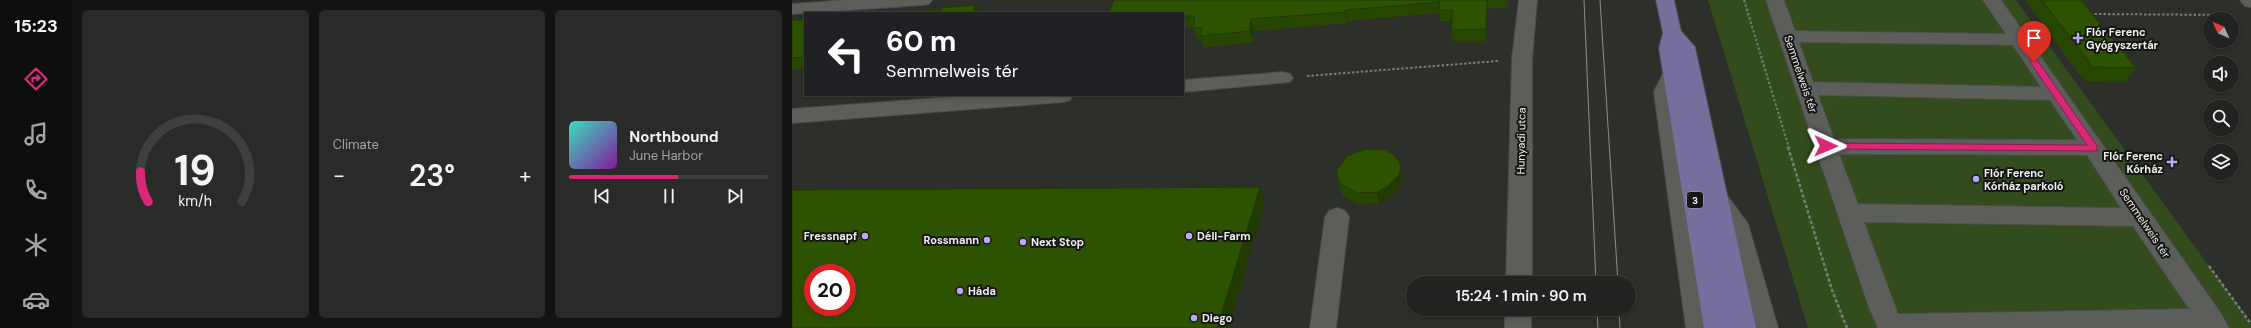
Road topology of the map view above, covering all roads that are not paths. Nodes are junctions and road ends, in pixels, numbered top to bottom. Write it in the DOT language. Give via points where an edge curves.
graph roads {
  1 [pos="924,0"];
  2 [pos="1528,0"];
  3 [pos="1666,0"];
  4 [pos="1775,0"];
  5 [pos="1992,0"];
  6 [pos="792,9"];
  7 [pos="1672,33"];
  8 [pos="1788,36"];
  9 [pos="2019,40"];
  10 [pos="1672,73"];
  11 [pos="1283,78"];
  12 [pos="1184,86"];
  13 [pos="1806,88"];
  14 [pos="2056,94"];
  15 [pos="1050,96"];
  16 [pos="792,116"];
  17 [pos="1826,146"];
  18 [pos="2094,148"];
  19 [pos="1716,197"];
  20 [pos="1849,213"];
  21 [pos="1337,217"];
  22 [pos="2140,217"];
  23 [pos="1519,276"];
  24 [pos="1518,316"];
  25 [pos="2213,324"];
  26 [pos="1891,326"];
  27 [pos="1322,328"];
  28 [pos="1518,328"];
  29 [pos="1699,328"];
  30 [pos="1717,328"];
  31 [pos="1743,328"];
  32 [pos="1765,328"];
  1 -- 6 [label="street"];
  2 -- 23 [label="street, Hunyadi utca" via="1522,59"];
  3 -- 7 [label="main road, 3"];
  4 -- 8 [label="street, Semmelweis tér"];
  5 -- 9 [label="street, Semmelweis tér"];
  7 -- 10 [label="main road, 3" via="1668,48"];
  7 -- 19 [label="main road, 3" via="1686,47"];
  8 -- 9 [label="street"];
  8 -- 13 [label="street, Semmelweis tér"];
  9 -- 14 [label="street, Semmelweis tér"];
  10 -- 29 [label="street" via="1664,92"];
  10 -- 30 [label="main road, 3"];
  11 -- 12 [label="street"];
  13 -- 14 [label="street"];
  13 -- 17 [label="street, Semmelweis tér"];
  14 -- 18 [label="street, Semmelweis tér"];
  15 -- 16 [label="street"];
  17 -- 18 [label="street"];
  17 -- 20 [label="street, Semmelweis tér"];
  18 -- 22 [label="street, Semmelweis tér"];
  19 -- 31 [label="main road, 3"];
  19 -- 32 [label="street" via="1736,224"];
  20 -- 22 [label="street"];
  20 -- 26 [label="street, Semmelweis tér" via="1881,305"];
  21 -- 27 [label="street"];
  22 -- 25 [label="street, Semmelweis tér"];
  24 -- 28 [label="street"];
  25 -- 26 [label="street"];
}
